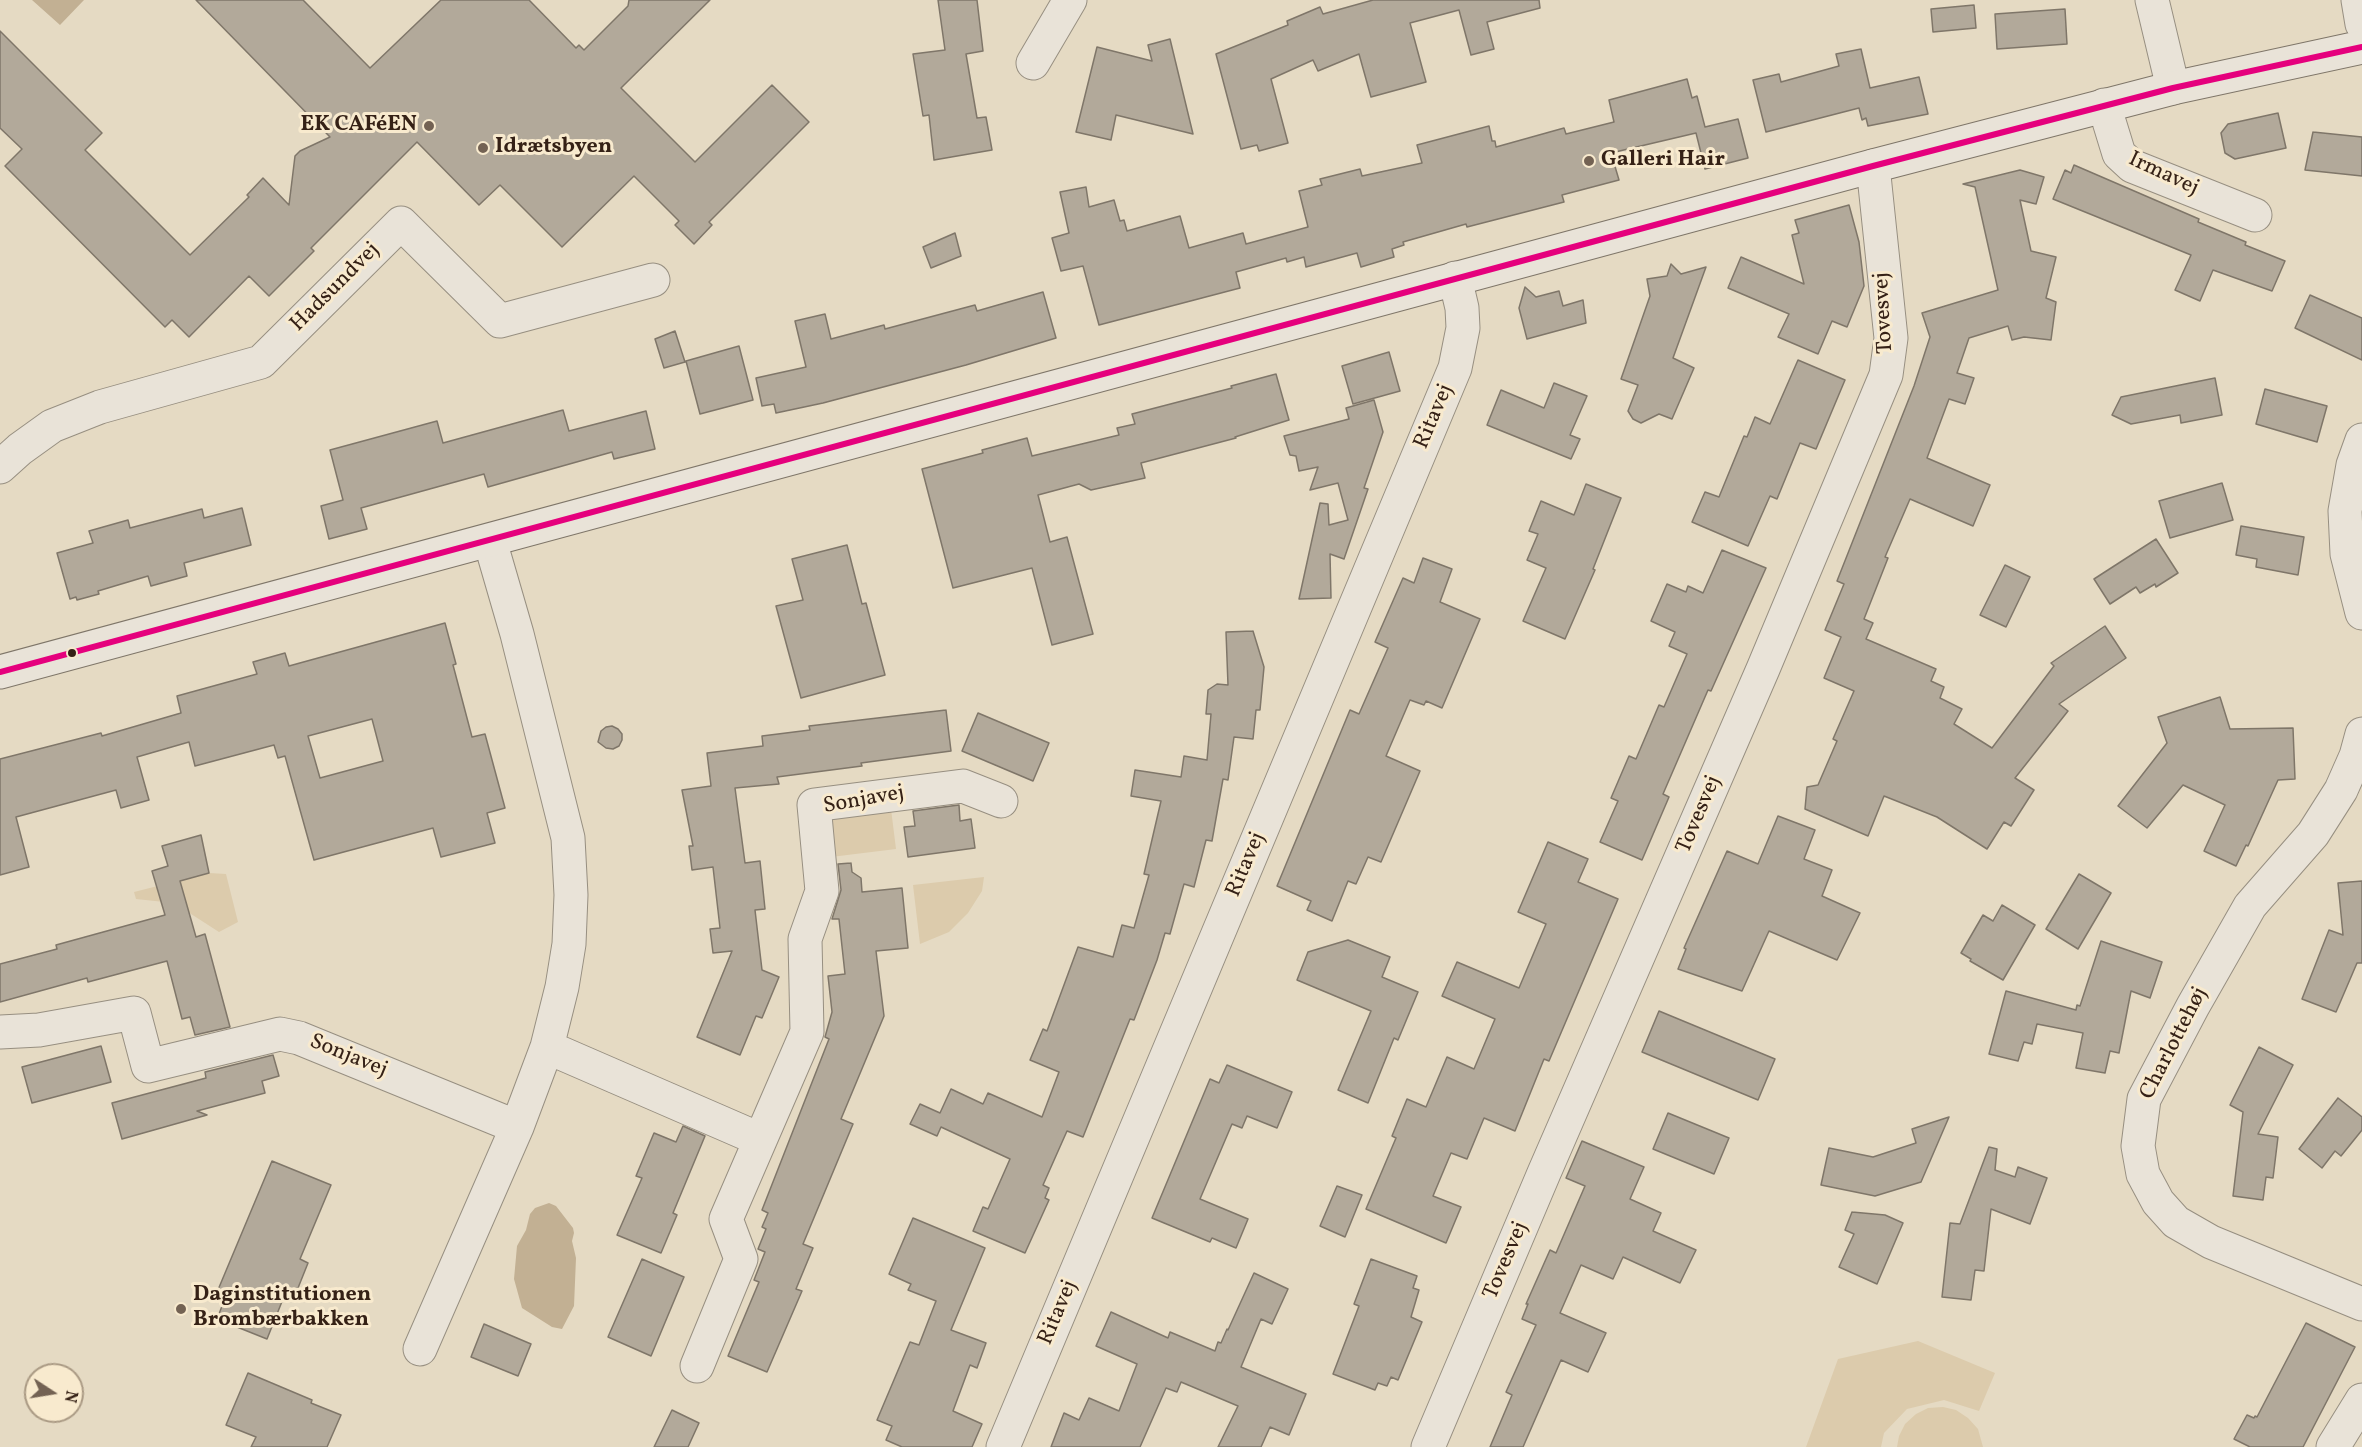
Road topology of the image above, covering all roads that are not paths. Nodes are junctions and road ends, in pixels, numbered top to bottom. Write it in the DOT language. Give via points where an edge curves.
graph roads {
  1 [pos="1070,0"];
  2 [pos="2152,0"];
  3 [pos="2358,0"];
  4 [pos="2362,24"];
  5 [pos="2362,47"];
  6 [pos="1033,63"];
  7 [pos="2173,88"];
  8 [pos="2104,105"];
  9 [pos="1873,166"];
  10 [pos="2255,215"];
  11 [pos="1455,278"];
  12 [pos="653,280"];
  13 [pos="2362,440"];
  14 [pos="0,467"];
  15 [pos="490,541"];
  16 [pos="2362,613"];
  17 [pos="0,672"];
  18 [pos="2362,734"];
  19 [pos="1001,801"];
  20 [pos="0,1032"];
  21 [pos="547,1047"];
  22 [pos="517,1127"];
  23 [pos="759,1139"];
  24 [pos="2362,1304"];
  25 [pos="420,1349"];
  26 [pos="697,1366"];
  27 [pos="2362,1400"];
  28 [pos="1003,1447"];
  29 [pos="1428,1447"];
  30 [pos="2333,1447"];
  1 -- 6 [label="street"];
  2 -- 7 [label="street"];
  3 -- 4 [label="street"];
  5 -- 7 [label="street"];
  7 -- 8 [label="street"];
  8 -- 9 [label="street"];
  8 -- 10 [label="street, Irmavej" via="2119,154 2132,166"];
  9 -- 11 [label="street"];
  9 -- 29 [label="street, Tovesvej" via="1891,338 1886,375"];
  11 -- 15 [label="street"];
  11 -- 28 [label="street, Ritavej" via="1463,328 1455,368"];
  12 -- 14 [label="street, Hadsundvej" via="500,321 401,223 261,362 100,407 52,426"];
  13 -- 16 [label="street" via="2345,511 2347,554"];
  15 -- 17 [label="street"];
  15 -- 21 [label="street" via="568,838 569,944"];
  18 -- 24 [label="street, Charlottehøj" via="2340,790 2313,834 2250,906 2193,1006 2144,1099 2138,1146 2143,1174 2158,1202 2176,1222 2211,1242"];
  19 -- 23 [label="street, Sonjavej" via="963,786 814,805 822,891 805,939 807,1032"];
  20 -- 22 [label="street, Sonjavej" via="39,1030 134,1013 148,1066 280,1034 299,1038"];
  21 -- 22 [label="street"];
  21 -- 23 [label="street"];
  22 -- 25 [label="street"];
  23 -- 26 [label="street, Sonjavej" via="726,1219 741,1259"];
  27 -- 30 [label="street"];
}
